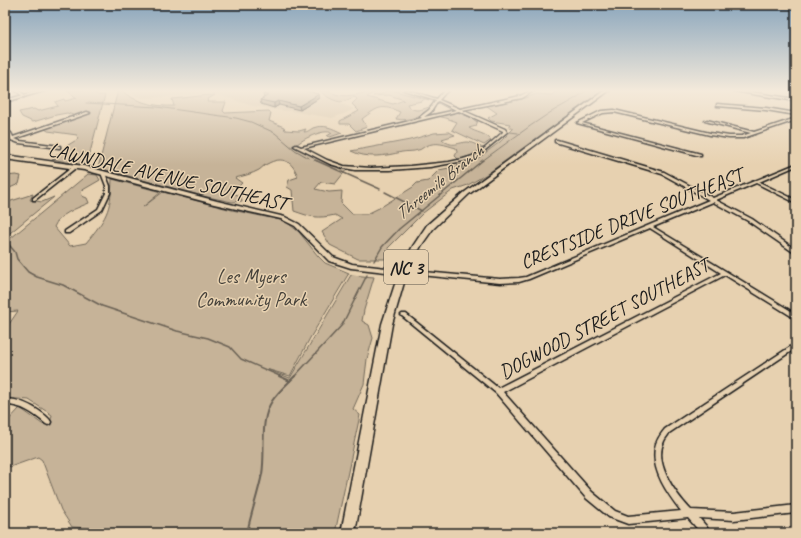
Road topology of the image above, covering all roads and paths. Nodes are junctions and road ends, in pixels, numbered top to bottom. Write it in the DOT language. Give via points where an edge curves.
graph roads {
  1 [pos="82,115"];
  2 [pos="425,115"];
  3 [pos="437,115"];
  4 [pos="471,115"];
  5 [pos="573,115"];
  6 [pos="594,115"];
  7 [pos="630,115"];
  8 [pos="796,119"];
  9 [pos="707,121"];
  10 [pos="5,130"];
  11 [pos="753,132"];
  12 [pos="12,138"];
  13 [pos="556,141"];
  14 [pos="59,147"];
  15 [pos="298,147"];
  16 [pos="700,155"];
  17 [pos="5,157"];
  18 [pos="796,165"];
  19 [pos="76,166"];
  20 [pos="103,173"];
  21 [pos="756,182"];
  22 [pos="34,199"];
  23 [pos="715,200"];
  24 [pos="796,202"];
  25 [pos="651,226"];
  26 [pos="67,232"];
  27 [pos="796,252"];
  28 [pos="404,272"];
  29 [pos="725,273"];
  30 [pos="404,315"];
  31 [pos="796,317"];
  32 [pos="796,345"];
  33 [pos="498,391"];
  34 [pos="5,402"];
  35 [pos="48,422"];
  36 [pos="796,509"];
  37 [pos="690,514"];
  38 [pos="348,533"];
  39 [pos="706,533"];
  1 -- 12 [label="street"];
  2 -- 15 [label="street"];
  3 -- 15 [label="street"];
  4 -- 15 [label="street" via="505,130 476,156 454,163 359,169 337,165"];
  5 -- 28 [label="main road, NC 3" via="467,192 448,209 430,227"];
  6 -- 16 [label="street" via="579,123"];
  7 -- 11 [label="street" via="722,136 738,137"];
  8 -- 11 [label="street"];
  9 -- 11 [label="street"];
  10 -- 12 [label="street"];
  12 -- 14 [label="street" via="19,142"];
  13 -- 23 [label="street" via="657,170"];
  17 -- 19 [label="street, LAWNDALE AVENUE SOUTHEAST"];
  18 -- 21 [label="street, CRESTSIDE DRIVE SOUTHEAST"];
  19 -- 20 [label="street, LAWNDALE AVENUE SOUTHEAST"];
  19 -- 22 [label="street"];
  20 -- 26 [label="street" via="108,193 100,210"];
  20 -- 28 [label="street, LAWNDALE AVENUE SOUTHEAST" via="283,218 297,225 331,259 351,266"];
  21 -- 23 [label="street, CRESTSIDE DRIVE SOUTHEAST"];
  21 -- 24 [label="street"];
  23 -- 25 [label="street, CRESTSIDE DRIVE SOUTHEAST"];
  23 -- 27 [label="street" via="750,220"];
  25 -- 28 [label="street, CRESTSIDE DRIVE SOUTHEAST" via="550,270 519,280 500,281"];
  25 -- 29 [label="street"];
  28 -- 38 [label="main road, NC 3" via="387,324"];
  29 -- 31 [label="street"];
  29 -- 33 [label="street, DOGWOOD STREET SOUTHEAST"];
  30 -- 33 [label="street"];
  32 -- 37 [label="street" via="662,436 658,453 660,469 678,502"];
  33 -- 37 [label="street" via="589,495 612,514 633,520"];
  34 -- 35 [label="street" via="31,408"];
  36 -- 37 [label="street" via="734,516"];
  37 -- 39 [label="street"];
}
